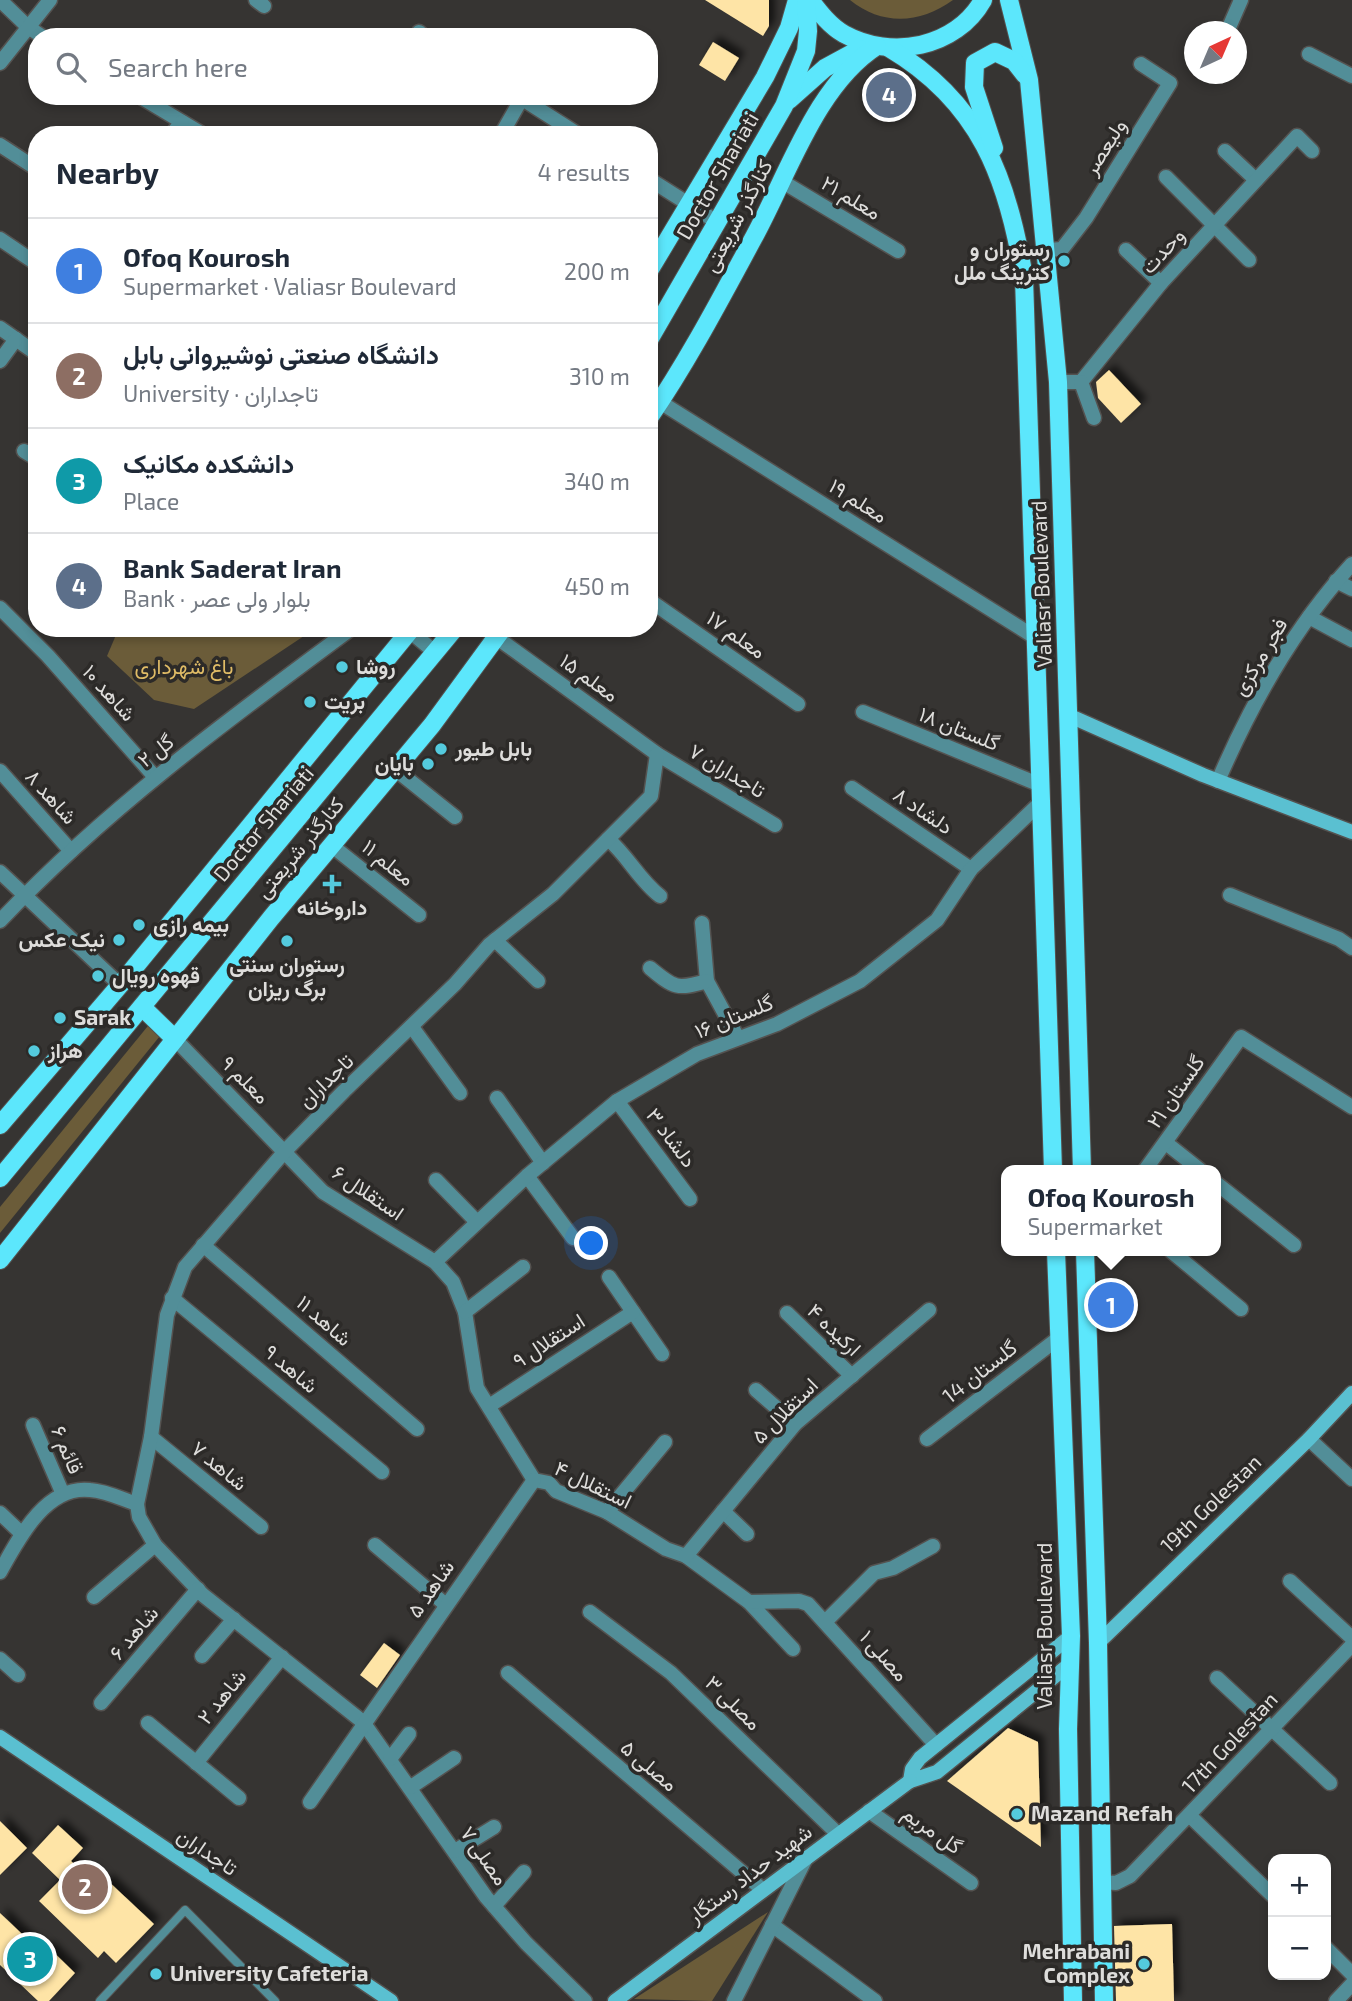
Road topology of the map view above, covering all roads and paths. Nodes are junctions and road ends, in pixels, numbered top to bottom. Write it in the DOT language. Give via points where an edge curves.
graph roads {
  1 [pos="1,0"];
  2 [pos="50,0"];
  3 [pos="797,0"];
  4 [pos="808,0"];
  5 [pos="983,0"];
  6 [pos="1009,0"];
  7 [pos="1241,0"];
  8 [pos="1232,21"];
  9 [pos="28,27"];
  10 [pos="883,47"];
  11 [pos="1309,54"];
  12 [pos="0,63"];
  13 [pos="1141,64"];
  14 [pos="1352,76"];
  15 [pos="1029,80"];
  16 [pos="154,105"];
  17 [pos="516,105"];
  18 [pos="532,105"];
  19 [pos="784,106"];
  20 [pos="182,122"];
  21 [pos="179,126"];
  22 [pos="189,126"];
  23 [pos="506,126"];
  24 [pos="565,126"];
  25 [pos="0,145"];
  26 [pos="1225,151"];
  27 [pos="1312,151"];
  28 [pos="28,163"];
  29 [pos="1166,177"];
  30 [pos="1256,180"];
  31 [pos="783,181"];
  32 [pos="658,185"];
  33 [pos="1007,194"];
  34 [pos="689,204"];
  35 [pos="717,222"];
  36 [pos="1214,225"];
  37 [pos="0,239"];
  38 [pos="1048,250"];
  39 [pos="1126,250"];
  40 [pos="898,251"];
  41 [pos="658,256"];
  42 [pos="28,258"];
  43 [pos="1249,260"];
  44 [pos="1161,282"];
  45 [pos="658,324"];
  46 [pos="0,328"];
  47 [pos="16,339"];
  48 [pos="28,348"];
  49 [pos="0,361"];
  50 [pos="1058,382"];
  51 [pos="1081,382"];
  52 [pos="660,402"];
  53 [pos="658,405"];
  54 [pos="1094,418"];
  55 [pos="1352,564"];
  56 [pos="1336,581"];
  57 [pos="1352,589"];
  58 [pos="658,606"];
  59 [pos="0,608"];
  60 [pos="1309,617"];
  61 [pos="28,636"];
  62 [pos="1033,636"];
  63 [pos="29,637"];
  64 [pos="340,637"];
  65 [pos="403,637"];
  66 [pos="418,637"];
  67 [pos="448,637"];
  68 [pos="496,637"];
  69 [pos="504,637"];
  70 [pos="1352,640"];
  71 [pos="436,653"];
  72 [pos="798,704"];
  73 [pos="863,712"];
  74 [pos="1070,716"];
  75 [pos="657,754"];
  76 [pos="395,769"];
  77 [pos="0,771"];
  78 [pos="156,777"];
  79 [pos="1218,781"];
  80 [pos="1038,784"];
  81 [pos="852,788"];
  82 [pos="1039,804"];
  83 [pos="455,817"];
  84 [pos="775,825"];
  85 [pos="1352,832"];
  86 [pos="608,839"];
  87 [pos="331,845"];
  88 [pos="71,851"];
  89 [pos="971,869"];
  90 [pos="0,872"];
  91 [pos="25,895"];
  92 [pos="1230,895"];
  93 [pos="660,896"];
  94 [pos="419,915"];
  95 [pos="0,921"];
  96 [pos="702,923"];
  97 [pos="495,940"];
  98 [pos="1352,948"];
  99 [pos="650,968"];
  100 [pos="538,981"];
  101 [pos="707,981"];
  102 [pos="120,985"];
  103 [pos="142,1007"];
  104 [pos="412,1027"];
  105 [pos="738,1038"];
  106 [pos="175,1039"];
  107 [pos="460,1093"];
  108 [pos="497,1098"];
  109 [pos="617,1101"];
  110 [pos="1352,1107"];
  111 [pos="0,1125"];
  112 [pos="1166,1143"];
  113 [pos="286,1150"];
  114 [pos="543,1163"];
  115 [pos="1053,1165"];
  116 [pos="1082,1165"];
  117 [pos="1149,1165"];
  118 [pos="1194,1165"];
  119 [pos="527,1176"];
  120 [pos="0,1178"];
  121 [pos="436,1180"];
  122 [pos="1221,1187"];
  123 [pos="690,1199"];
  124 [pos="477,1222"];
  125 [pos="573,1238"];
  126 [pos="203,1245"];
  127 [pos="1294,1245"];
  128 [pos="1056,1256"];
  129 [pos="1085,1256"];
  130 [pos="1177,1256"];
  131 [pos="0,1260"];
  132 [pos="435,1262"];
  133 [pos="523,1267"];
  134 [pos="609,1277"];
  135 [pos="172,1298"];
  136 [pos="929,1310"];
  137 [pos="1241,1310"];
  138 [pos="465,1312"];
  139 [pos="633,1312"];
  140 [pos="787,1313"];
  141 [pos="1060,1337"];
  142 [pos="663,1354"];
  143 [pos="852,1376"];
  144 [pos="756,1390"];
  145 [pos="1352,1393"];
  146 [pos="489,1406"];
  147 [pos="796,1424"];
  148 [pos="33,1425"];
  149 [pos="417,1429"];
  150 [pos="150,1437"];
  151 [pos="927,1439"];
  152 [pos="1309,1439"];
  153 [pos="665,1442"];
  154 [pos="382,1472"];
  155 [pos="1352,1479"];
  156 [pos="534,1480"];
  157 [pos="62,1492"];
  158 [pos="137,1504"];
  159 [pos="723,1511"];
  160 [pos="607,1512"];
  161 [pos="0,1513"];
  162 [pos="261,1527"];
  163 [pos="21,1533"];
  164 [pos="747,1534"];
  165 [pos="155,1545"];
  166 [pos="375,1545"];
  167 [pos="933,1546"];
  168 [pos="686,1556"];
  169 [pos="0,1572"];
  170 [pos="1290,1581"];
  171 [pos="198,1589"];
  172 [pos="94,1597"];
  173 [pos="749,1602"];
  174 [pos="446,1605"];
  175 [pos="590,1612"];
  176 [pos="234,1619"];
  177 [pos="825,1622"];
  178 [pos="1071,1636"];
  179 [pos="1352,1638"];
  180 [pos="1098,1643"];
  181 [pos="1352,1645"];
  182 [pos="793,1649"];
  183 [pos="202,1656"];
  184 [pos="282,1657"];
  185 [pos="0,1659"];
  186 [pos="1071,1662"];
  187 [pos="1098,1668"];
  188 [pos="508,1673"];
  189 [pos="18,1675"];
  190 [pos="1217,1678"];
  191 [pos="101,1703"];
  192 [pos="363,1722"];
  193 [pos="148,1723"];
  194 [pos="1272,1728"];
  195 [pos="409,1734"];
  196 [pos="0,1737"];
  197 [pos="936,1745"];
  198 [pos="454,1758"];
  199 [pos="390,1759"];
  200 [pos="196,1763"];
  201 [pos="910,1781"];
  202 [pos="1331,1783"];
  203 [pos="411,1787"];
  204 [pos="239,1798"];
  205 [pos="310,1802"];
  206 [pos="869,1811"];
  207 [pos="1190,1816"];
  208 [pos="494,1827"];
  209 [pos="838,1834"];
  210 [pos="455,1852"];
  211 [pos="806,1858"];
  212 [pos="524,1872"];
  213 [pos="1101,1882"];
  214 [pos="971,1883"];
  215 [pos="763,1890"];
  216 [pos="1268,1891"];
  217 [pos="494,1906"];
  218 [pos="772,1925"];
  219 [pos="1331,1953"];
  220 [pos="1352,1974"];
  221 [pos="1352,1984"];
  222 [pos="100,2001"];
  223 [pos="275,2001"];
  224 [pos="391,2001"];
  225 [pos="585,2001"];
  226 [pos="615,2001"];
  227 [pos="734,2001"];
  228 [pos="875,2001"];
  229 [pos="1073,2001"];
  230 [pos="1104,2001"];
  231 [pos="1336,2001"];
  1 -- 9 [label="street"];
  2 -- 9 [label="street"];
  3 -- 34 [label="main road" via="765,77"];
  4 -- 10 [label="main road" via="843,33"];
  4 -- 19 [label="main road" via="806,51"];
  5 -- 10 [label="main road" via="957,29 936,41"];
  6 -- 15 [label="main road, Valiasr Boulevard"];
  7 -- 8 [label="street"];
  9 -- 12 [label="street"];
  10 -- 19 [label="main road" via="860,49 838,60"];
  10 -- 31 [label="main road, کنارگذر شریعتی" via="857,59 839,78"];
  10 -- 33 [label="main road" via="936,81 958,104"];
  11 -- 14 [label="street"];
  13 -- 38 [label="street, ولیعصر" via="1170,83 1086,218 1062,249"];
  15 -- 33 [label="main road" via="1006,55 995,52 975,63 974,87"];
  15 -- 38 [label="main road, Valiasr Boulevard"];
  16 -- 20 [label="street"];
  17 -- 23 [label="street"];
  18 -- 24 [label="street"];
  19 -- 35 [label="main road, Doctor Shariati"];
  20 -- 21 [label="street"];
  20 -- 22 [label="street"];
  25 -- 28 [label="street"];
  26 -- 30 [label="street"];
  27 -- 30 [label="street, وحدت" via="1297,136"];
  29 -- 36 [label="street"];
  30 -- 36 [label="street, وحدت"];
  31 -- 40 [label="street, معلم ۲۱"];
  31 -- 52 [label="main road, کنارگذر شریعتی"];
  32 -- 34 [label="street"];
  33 -- 62 [label="main road, Valiasr Boulevard" via="1024,278"];
  34 -- 35 [label="street"];
  34 -- 41 [label="main road"];
  35 -- 45 [label="main road, Doctor Shariati"];
  36 -- 43 [label="street"];
  36 -- 44 [label="street, وحدت"];
  37 -- 42 [label="street"];
  38 -- 50 [label="main road, Valiasr Boulevard"];
  39 -- 44 [label="street"];
  44 -- 51 [label="street, وحدت"];
  46 -- 47 [label="street"];
  47 -- 48 [label="street"];
  47 -- 49 [label="street"];
  50 -- 51 [label="street"];
  50 -- 74 [label="main road, Valiasr Boulevard"];
  51 -- 54 [label="street"];
  52 -- 53 [label="main road, کنارگذر شریعتی"];
  52 -- 62 [label="street, معلم ۱۹"];
  55 -- 56 [label="street, فجر مرکزی"];
  56 -- 57 [label="street"];
  56 -- 60 [label="street, فجر مرکزی"];
  58 -- 72 [label="street, معلم ۱۷"];
  59 -- 61 [label="street, شاهد ۱۰"];
  60 -- 70 [label="street"];
  60 -- 79 [label="street, فجر مرکزی" via="1251,710"];
  62 -- 80 [label="main road, Valiasr Boulevard"];
  63 -- 78 [label="street, شاهد ۱۰"];
  64 -- 78 [label="street, گل ۲"];
  65 -- 102 [label="main road"];
  66 -- 71 [label="street"];
  67 -- 71 [label="main road, Doctor Shariati"];
  68 -- 76 [label="main road, کنارگذر شریعتی"];
  69 -- 75 [label="street, معلم ۱۵"];
  71 -- 103 [label="main road, Doctor Shariati"];
  73 -- 80 [label="street, گلستان ۱۸"];
  74 -- 79 [label="main road"];
  74 -- 116 [label="main road, Valiasr Boulevard"];
  75 -- 84 [label="street, تاجداران ۷"];
  75 -- 86 [label="street, تاجداران" via="651,796"];
  76 -- 83 [label="street"];
  76 -- 87 [label="main road, کنارگذر شریعتی"];
  77 -- 88 [label="street, شاهد ۸"];
  78 -- 88 [label="street, گل ۲"];
  79 -- 85 [label="main road"];
  80 -- 82 [label="main road, Valiasr Boulevard"];
  81 -- 89 [label="street, دلشاد ۸"];
  82 -- 89 [label="street, گلستان ۱۶"];
  82 -- 115 [label="main road, Valiasr Boulevard"];
  86 -- 93 [label="street"];
  86 -- 97 [label="street, تاجداران" via="553,894"];
  87 -- 94 [label="street, معلم ۱۱"];
  87 -- 106 [label="main road, کنارگذر شریعتی"];
  88 -- 91 [label="street, گل ۲"];
  89 -- 105 [label="street, گلستان ۱۶" via="937,919 860,981 777,1024"];
  90 -- 91 [label="street"];
  91 -- 95 [label="street, گل ۲"];
  91 -- 102 [label="street"];
  92 -- 98 [label="street"];
  96 -- 101 [label="street"];
  97 -- 100 [label="street"];
  97 -- 104 [label="street, تاجداران"];
  99 -- 101 [label="street" via="671,985 684,988"];
  101 -- 105 [label="street"];
  102 -- 111 [label="main road"];
  103 -- 106 [label="main road"];
  103 -- 120 [label="main road, Doctor Shariati"];
  104 -- 107 [label="street"];
  104 -- 113 [label="street, تاجداران"];
  105 -- 109 [label="street, گلستان ۱۶" via="698,1054"];
  106 -- 113 [label="street, معلم ۹"];
  106 -- 131 [label="main road, کنارگذر شریعتی"];
  108 -- 114 [label="street"];
  109 -- 114 [label="street, گلستان ۱۶"];
  109 -- 123 [label="street, دلشاد ۳"];
  110 -- 112 [label="street, گلستان ۲۱" via="1241,1037"];
  112 -- 117 [label="street, گلستان ۲۱"];
  112 -- 118 [label="street"];
  113 -- 126 [label="street, تاجداران"];
  113 -- 132 [label="street, استقلال ۶" via="323,1192"];
  114 -- 119 [label="street, گلستان ۱۶"];
  119 -- 124 [label="street, گلستان ۱۶"];
  119 -- 125 [label="street"];
  121 -- 124 [label="street"];
  122 -- 127 [label="street"];
  124 -- 132 [label="street, گلستان ۱۶"];
  126 -- 135 [label="street, تاجداران" via="186,1267"];
  126 -- 149 [label="street, شاهد ۱۱"];
  128 -- 141 [label="main road, Valiasr Boulevard"];
  129 -- 180 [label="main road"];
  130 -- 137 [label="street"];
  132 -- 138 [label="street, استقلال ۴" via="453,1282"];
  133 -- 138 [label="street"];
  134 -- 139 [label="street"];
  135 -- 150 [label="street, تاجداران"];
  135 -- 154 [label="street, شاهد ۹"];
  136 -- 143 [label="street, استقلال ۵"];
  138 -- 146 [label="street, استقلال ۴" via="477,1388"];
  139 -- 142 [label="street"];
  139 -- 146 [label="street, استقلال ۹"];
  140 -- 143 [label="street, ارکیده ۴"];
  141 -- 151 [label="street, گلستان 14"];
  141 -- 178 [label="main road, Valiasr Boulevard"];
  143 -- 147 [label="street, استقلال ۵"];
  144 -- 147 [label="street"];
  145 -- 152 [label="main road, 19th Golestan"];
  146 -- 156 [label="street, استقلال ۴"];
  147 -- 159 [label="street, استقلال ۵"];
  148 -- 157 [label="street, قائم ۶"];
  150 -- 158 [label="street, تاجداران"];
  150 -- 162 [label="street, شاهد ۷"];
  152 -- 155 [label="street"];
  152 -- 180 [label="main road, 19th Golestan"];
  153 -- 160 [label="street"];
  156 -- 160 [label="street, استقلال ۴"];
  156 -- 174 [label="street, شاهد ۵"];
  157 -- 158 [label="street" via="91,1489"];
  157 -- 163 [label="street"];
  158 -- 165 [label="street, مصلی ۷"];
  159 -- 164 [label="street"];
  159 -- 168 [label="street, استقلال ۵"];
  160 -- 168 [label="street, استقلال ۴" via="666,1549"];
  161 -- 163 [label="street"];
  163 -- 169 [label="street"];
  165 -- 171 [label="street, مصلی ۷"];
  165 -- 172 [label="street"];
  166 -- 174 [label="street"];
  167 -- 177 [label="street" via="874,1573"];
  168 -- 173 [label="street, استقلال ۴"];
  170 -- 179 [label="street"];
  171 -- 176 [label="street, مصلی ۷"];
  171 -- 191 [label="street, شاهد ۶"];
  173 -- 177 [label="street, مصلی ۱" via="799,1601"];
  173 -- 182 [label="street, استقلال ۴"];
  174 -- 192 [label="street, شاهد ۵"];
  175 -- 209 [label="street, مصلی ۳" via="671,1673"];
  176 -- 183 [label="street"];
  176 -- 184 [label="street, مصلی ۷"];
  177 -- 197 [label="street, مصلی ۱"];
  178 -- 180 [label="main road"];
  178 -- 186 [label="main road, Valiasr Boulevard"];
  178 -- 197 [label="main road, شهید حداد رستگار"];
  180 -- 186 [label="main road"];
  180 -- 187 [label="main road"];
  181 -- 194 [label="street, 17th Golestan"];
  184 -- 192 [label="street, مصلی ۷"];
  184 -- 200 [label="street, شاهد ۲"];
  185 -- 189 [label="street"];
  186 -- 187 [label="main road"];
  186 -- 201 [label="main road, شهید حداد رستگار" via="937,1772"];
  186 -- 229 [label="main road, Valiasr Boulevard"];
  187 -- 213 [label="main road"];
  188 -- 215 [label="street, مصلی ۵"];
  190 -- 194 [label="street"];
  192 -- 199 [label="street, مصلی ۷"];
  192 -- 205 [label="street, شاهد ۵"];
  193 -- 200 [label="street"];
  194 -- 202 [label="street"];
  194 -- 207 [label="street, 17th Golestan"];
  195 -- 199 [label="street"];
  196 -- 224 [label="main road, تاجداران"];
  197 -- 201 [label="main road, شهید حداد رستگار" via="912,1769"];
  198 -- 203 [label="street"];
  199 -- 203 [label="street, مصلی ۷"];
  200 -- 204 [label="street"];
  201 -- 206 [label="main road, شهید حداد رستگار"];
  203 -- 210 [label="street, مصلی ۷"];
  206 -- 209 [label="main road, شهید حداد رستگار"];
  206 -- 214 [label="street, گل مریم"];
  207 -- 213 [label="street, 17th Golestan" via="1130,1876 1116,1883"];
  207 -- 216 [label="street"];
  208 -- 210 [label="street"];
  209 -- 211 [label="main road, شهید حداد رستگار"];
  210 -- 217 [label="street, مصلی ۷"];
  211 -- 215 [label="main road, شهید حداد رستگار"];
  211 -- 218 [label="street"];
  212 -- 217 [label="street"];
  213 -- 230 [label="main road"];
  215 -- 226 [label="main road, شهید حداد رستگار"];
  217 -- 225 [label="street, مصلی ۷"];
  218 -- 227 [label="street"];
  218 -- 228 [label="street"];
  219 -- 220 [label="street"];
  221 -- 231 [label="street"];
  222 -- 223 [label="lane" via="185,1910"];
}
